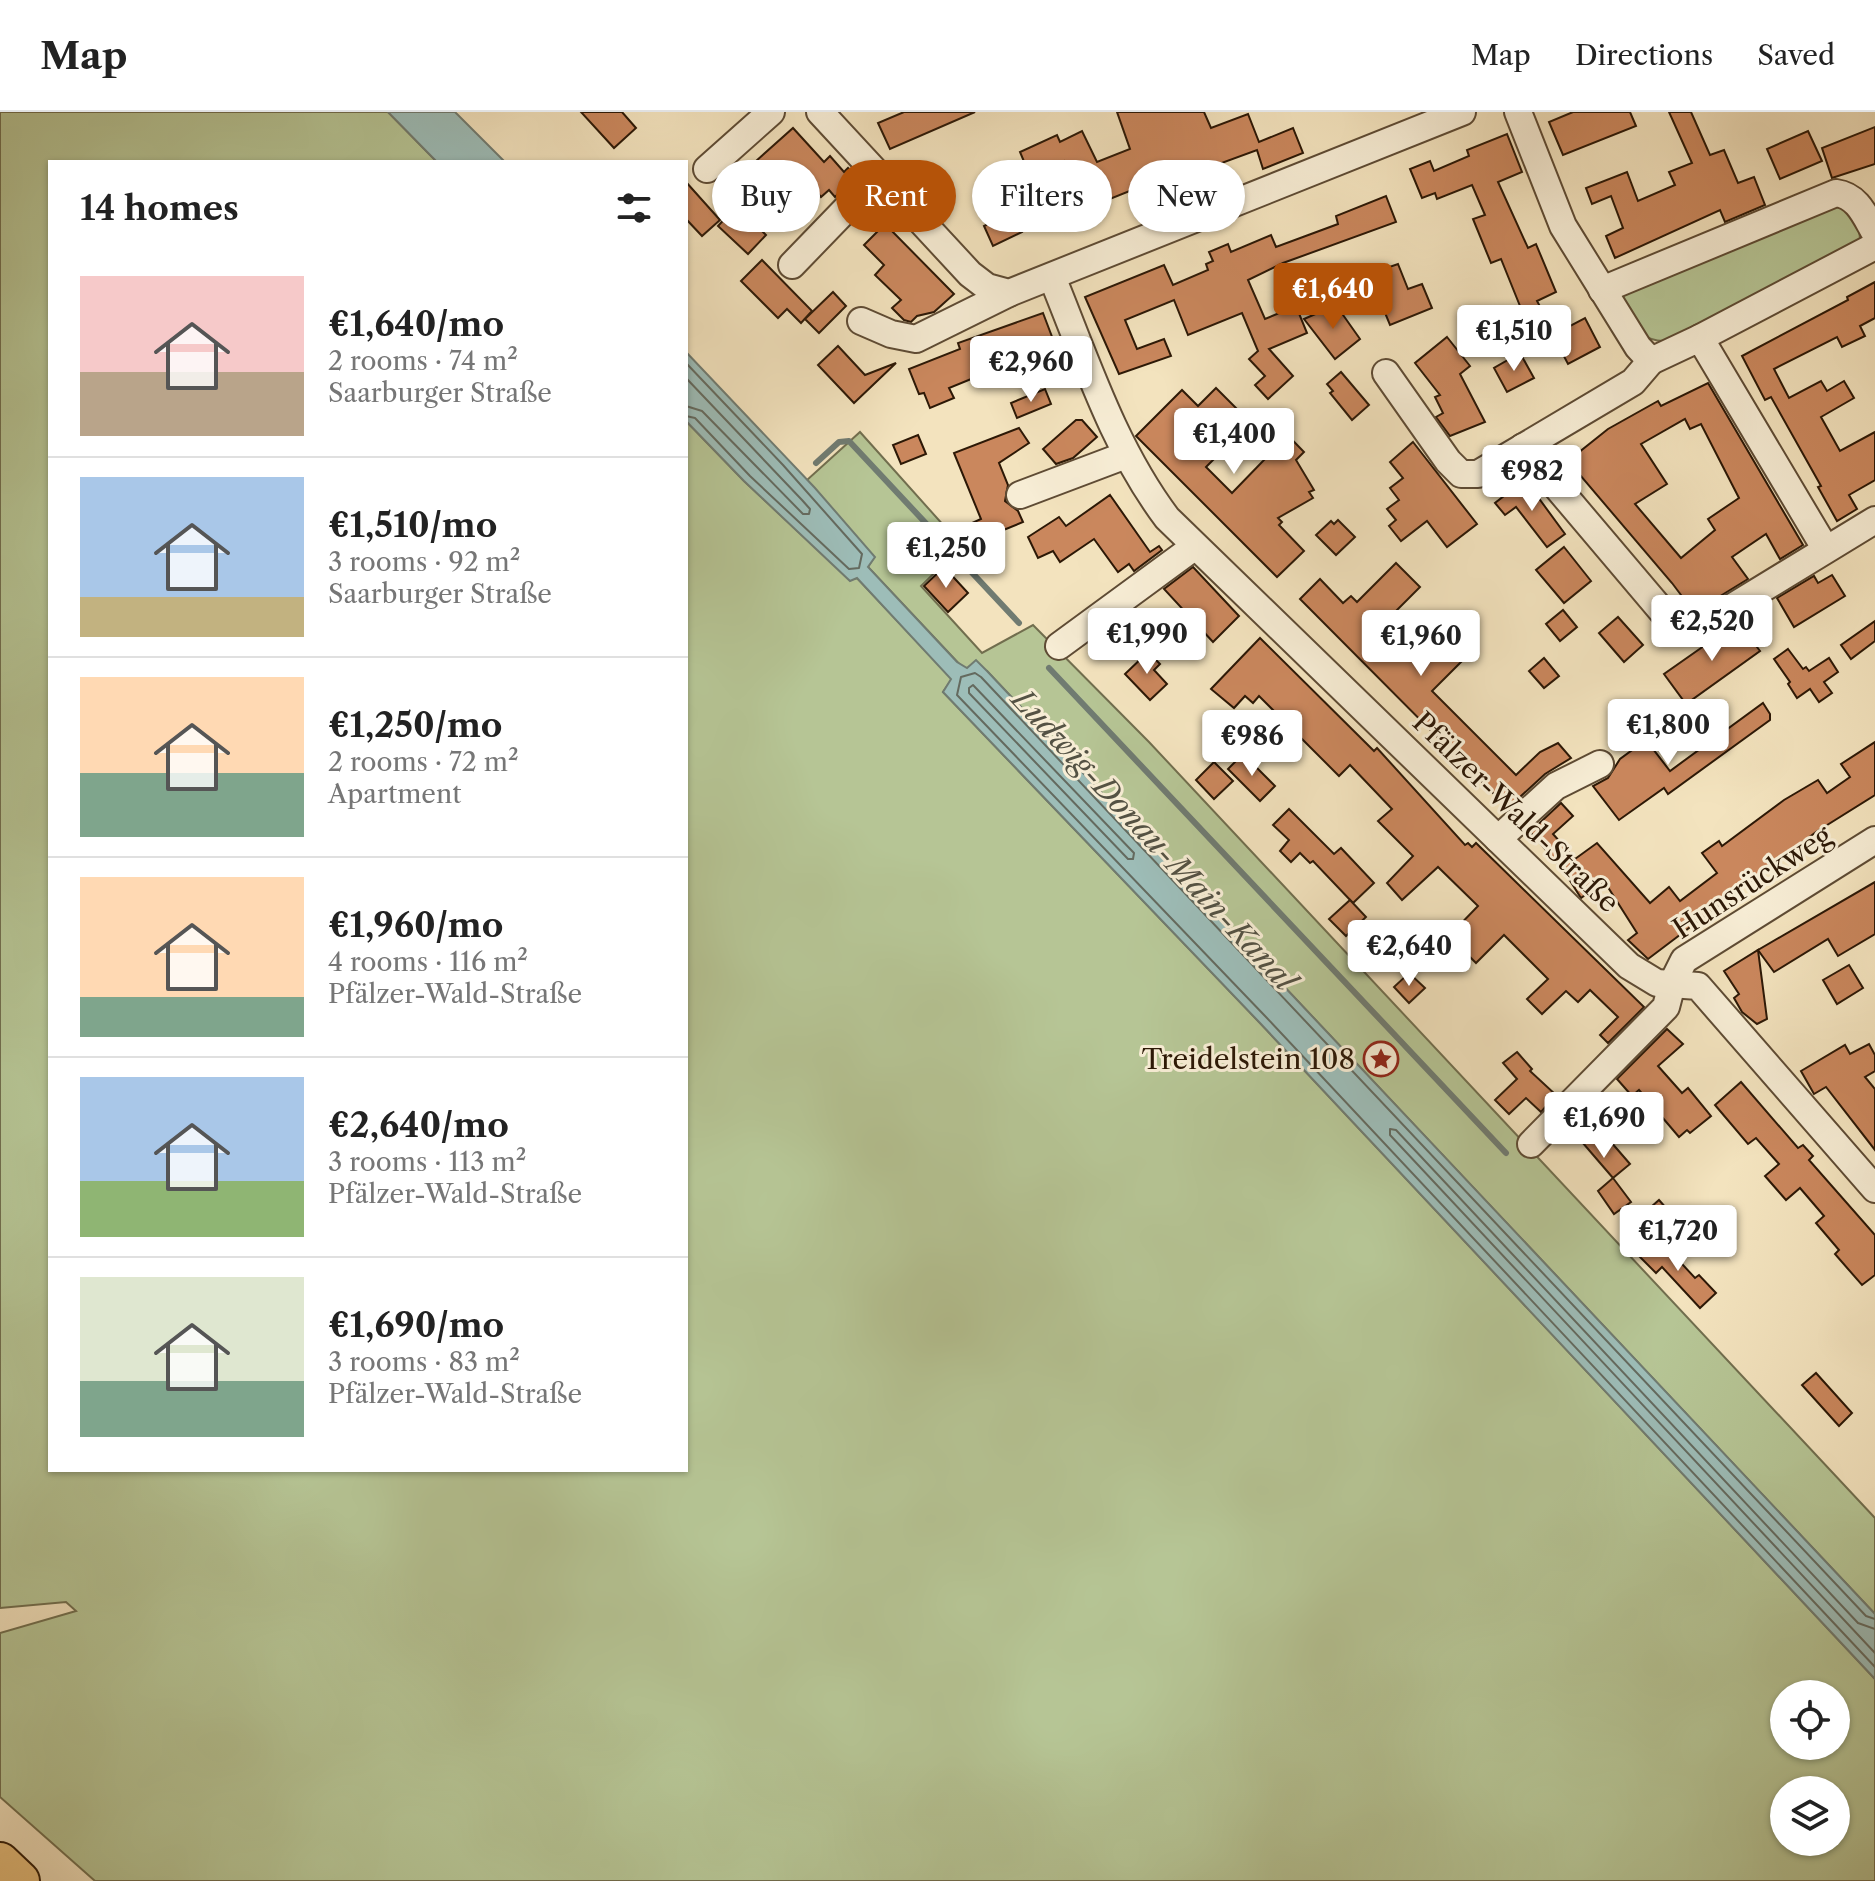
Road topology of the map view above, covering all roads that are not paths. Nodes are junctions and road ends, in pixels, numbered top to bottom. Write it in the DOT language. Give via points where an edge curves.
graph roads {
  1 [pos="771,112"];
  2 [pos="820,112"];
  3 [pos="1462,112"];
  4 [pos="1518,112"];
  5 [pos="864,160"];
  6 [pos="707,169"];
  7 [pos="836,219"];
  8 [pos="931,232"];
  9 [pos="1875,233"];
  10 [pos="1875,246"];
  11 [pos="792,265"];
  12 [pos="1052,277"];
  13 [pos="1602,290"];
  14 [pos="1009,293"];
  15 [pos="861,321"];
  16 [pos="1700,338"];
  17 [pos="1651,361"];
  18 [pos="1386,373"];
  19 [pos="1523,447"];
  20 [pos="1126,455"];
  21 [pos="1020,495"];
  22 [pos="1875,520"];
  23 [pos="1194,547"];
  24 [pos="1825,548"];
  25 [pos="1059,646"];
  26 [pos="1600,764"];
  27 [pos="1498,839"];
  28 [pos="1875,840"];
  29 [pos="1672,984"];
  30 [pos="1531,1144"];
  31 [pos="1875,1189"];
  32 [pos="0,1862"];
  33 [pos="20,1881"];
  1 -- 6 [label="street"];
  2 -- 5 [label="street"];
  3 -- 12 [label="street"];
  4 -- 13 [label="street" via="1563,226"];
  7 -- 11 [label="street"];
  8 -- 14 [label="street" via="970,274 987,287"];
  9 -- 13 [label="street" via="1858,203 1848,194 1836,193"];
  10 -- 16 [label="street"];
  12 -- 14 [label="street"];
  12 -- 20 [label="street, Pfälzer-Wald-Straße"];
  13 -- 17 [label="street"];
  14 -- 15 [label="street" via="916,339"];
  16 -- 17 [label="street"];
  16 -- 24 [label="street"];
  17 -- 19 [label="street" via="1633,382"];
  18 -- 19 [label="street" via="1461,474 1478,474"];
  19 -- 24 [label="street" via="1678,630 1693,631"];
  20 -- 21 [label="street"];
  20 -- 23 [label="street, Pfälzer-Wald-Straße" via="1141,483"];
  22 -- 24 [label="street"];
  23 -- 25 [label="street"];
  23 -- 27 [label="street, Pfälzer-Wald-Straße"];
  26 -- 27 [label="street" via="1556,786"];
  27 -- 29 [label="street, Pfälzer-Wald-Straße" via="1629,966 1657,983"];
  28 -- 29 [label="street, Hunsrückweg" via="1684,960"];
  29 -- 30 [label="street, Hunsrückweg" via="1666,1007"];
  29 -- 31 [label="street, Pfälzer-Wald-Straße" via="1698,986 1705,993"];
  32 -- 33 [label="highway"];
}
